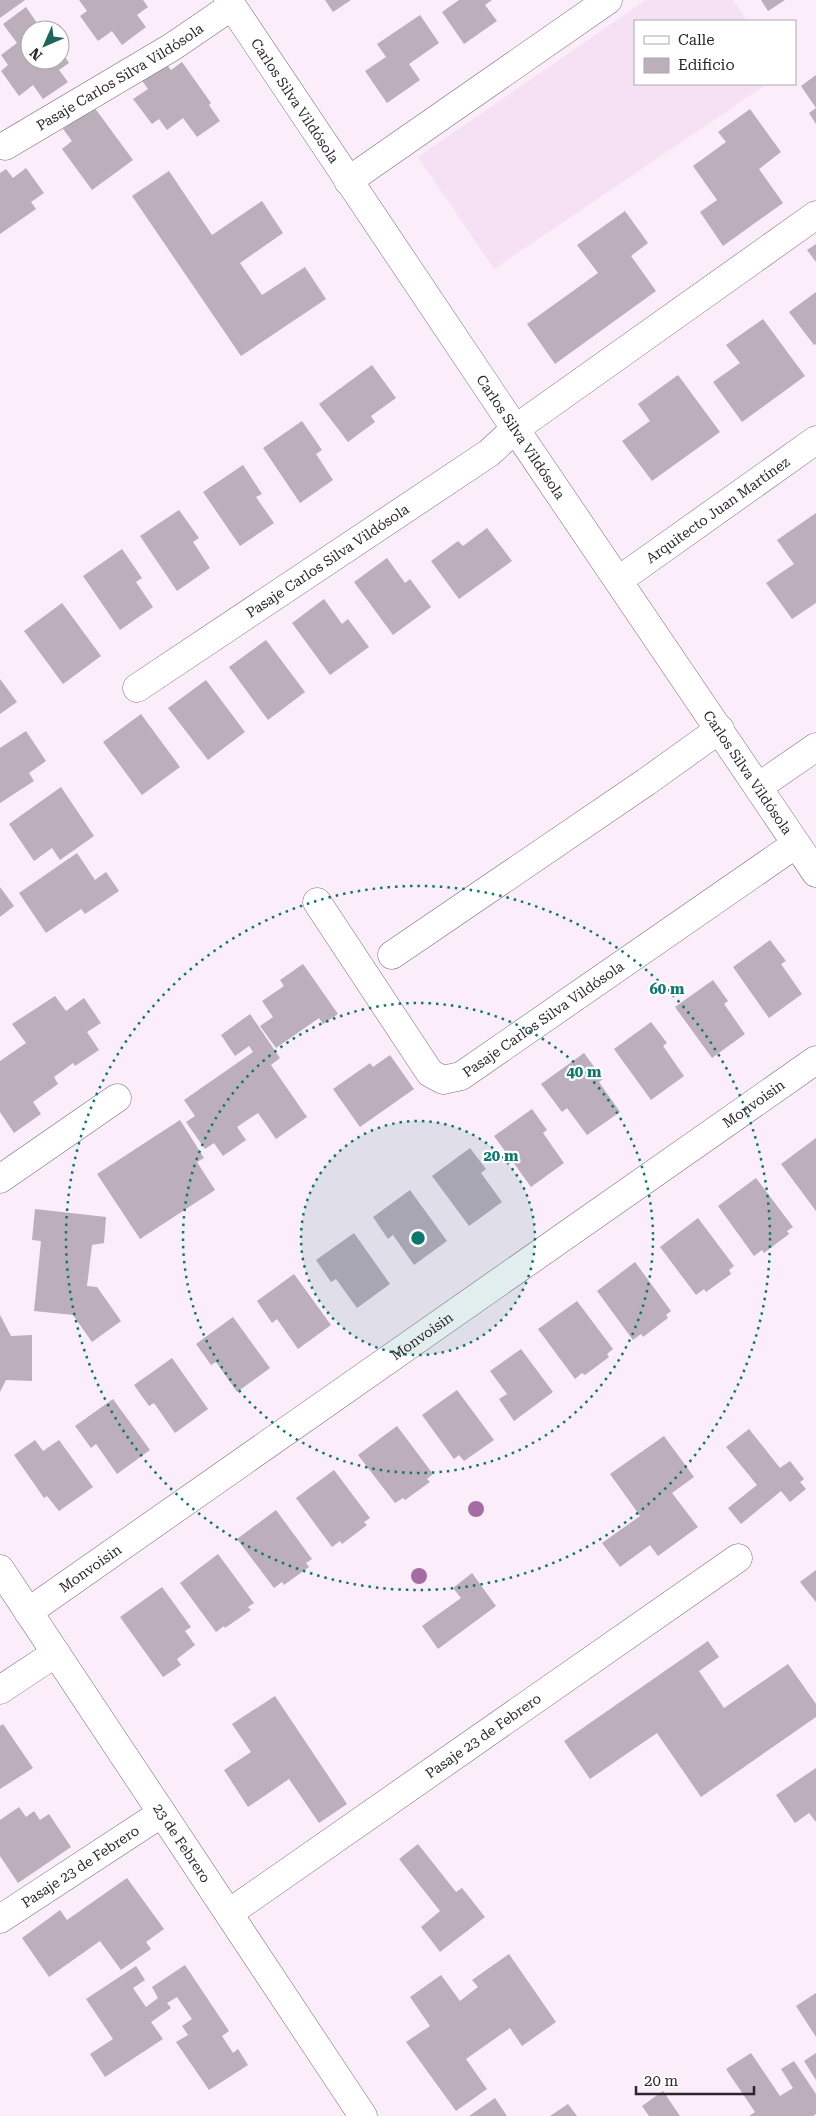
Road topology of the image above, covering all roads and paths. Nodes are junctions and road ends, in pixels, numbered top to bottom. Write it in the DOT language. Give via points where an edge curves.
graph roads {
  1 [pos="608,0"];
  2 [pos="230,3"];
  3 [pos="5,146"];
  4 [pos="348,181"];
  5 [pos="816,215"];
  6 [pos="515,429"];
  7 [pos="816,440"];
  8 [pos="619,580"];
  9 [pos="137,688"];
  10 [pos="720,729"];
  11 [pos="816,747"];
  12 [pos="758,787"];
  13 [pos="796,844"];
  14 [pos="816,873"];
  15 [pos="316,902"];
  16 [pos="392,955"];
  17 [pos="816,1060"];
  18 [pos="117,1098"];
  19 [pos="0,1179"];
  20 [pos="738,1558"];
  21 [pos="0,1569"];
  22 [pos="28,1612"];
  23 [pos="56,1653"];
  24 [pos="0,1690"];
  25 [pos="162,1813"];
  26 [pos="228,1913"];
  27 [pos="0,1919"];
  28 [pos="363,2116"];
  1 -- 4 [label="street"];
  2 -- 3 [label="street, Pasaje Carlos Silva Vildósola" via="172,47"];
  2 -- 4 [label="street, Carlos Silva Vildósola"];
  4 -- 6 [label="street, Carlos Silva Vildósola"];
  5 -- 6 [label="street, Pasaje Carlos Silva Vildósola"];
  6 -- 8 [label="street, Carlos Silva Vildósola"];
  6 -- 9 [label="street, Pasaje Carlos Silva Vildósola" via="490,453"];
  7 -- 8 [label="street, Arquitecto Juan Martínez"];
  8 -- 10 [label="street, Carlos Silva Vildósola"];
  10 -- 12 [label="street, Carlos Silva Vildósola"];
  10 -- 16 [label="street"];
  11 -- 12 [label="street"];
  12 -- 13 [label="street, Carlos Silva Vildósola"];
  13 -- 14 [label="street, Carlos Silva Vildósola"];
  13 -- 15 [label="street, Pasaje Carlos Silva Vildósola" via="461,1076 443,1080 430,1072"];
  17 -- 22 [label="street, Monvoisin"];
  18 -- 19 [label="street"];
  20 -- 26 [label="street, Pasaje 23 de Febrero"];
  21 -- 22 [label="street, 23 de Febrero"];
  22 -- 23 [label="street, 23 de Febrero"];
  23 -- 24 [label="street"];
  23 -- 25 [label="street, 23 de Febrero"];
  25 -- 26 [label="street, 23 de Febrero"];
  25 -- 27 [label="street, Pasaje 23 de Febrero"];
  26 -- 28 [label="street, 23 de Febrero"];
}
